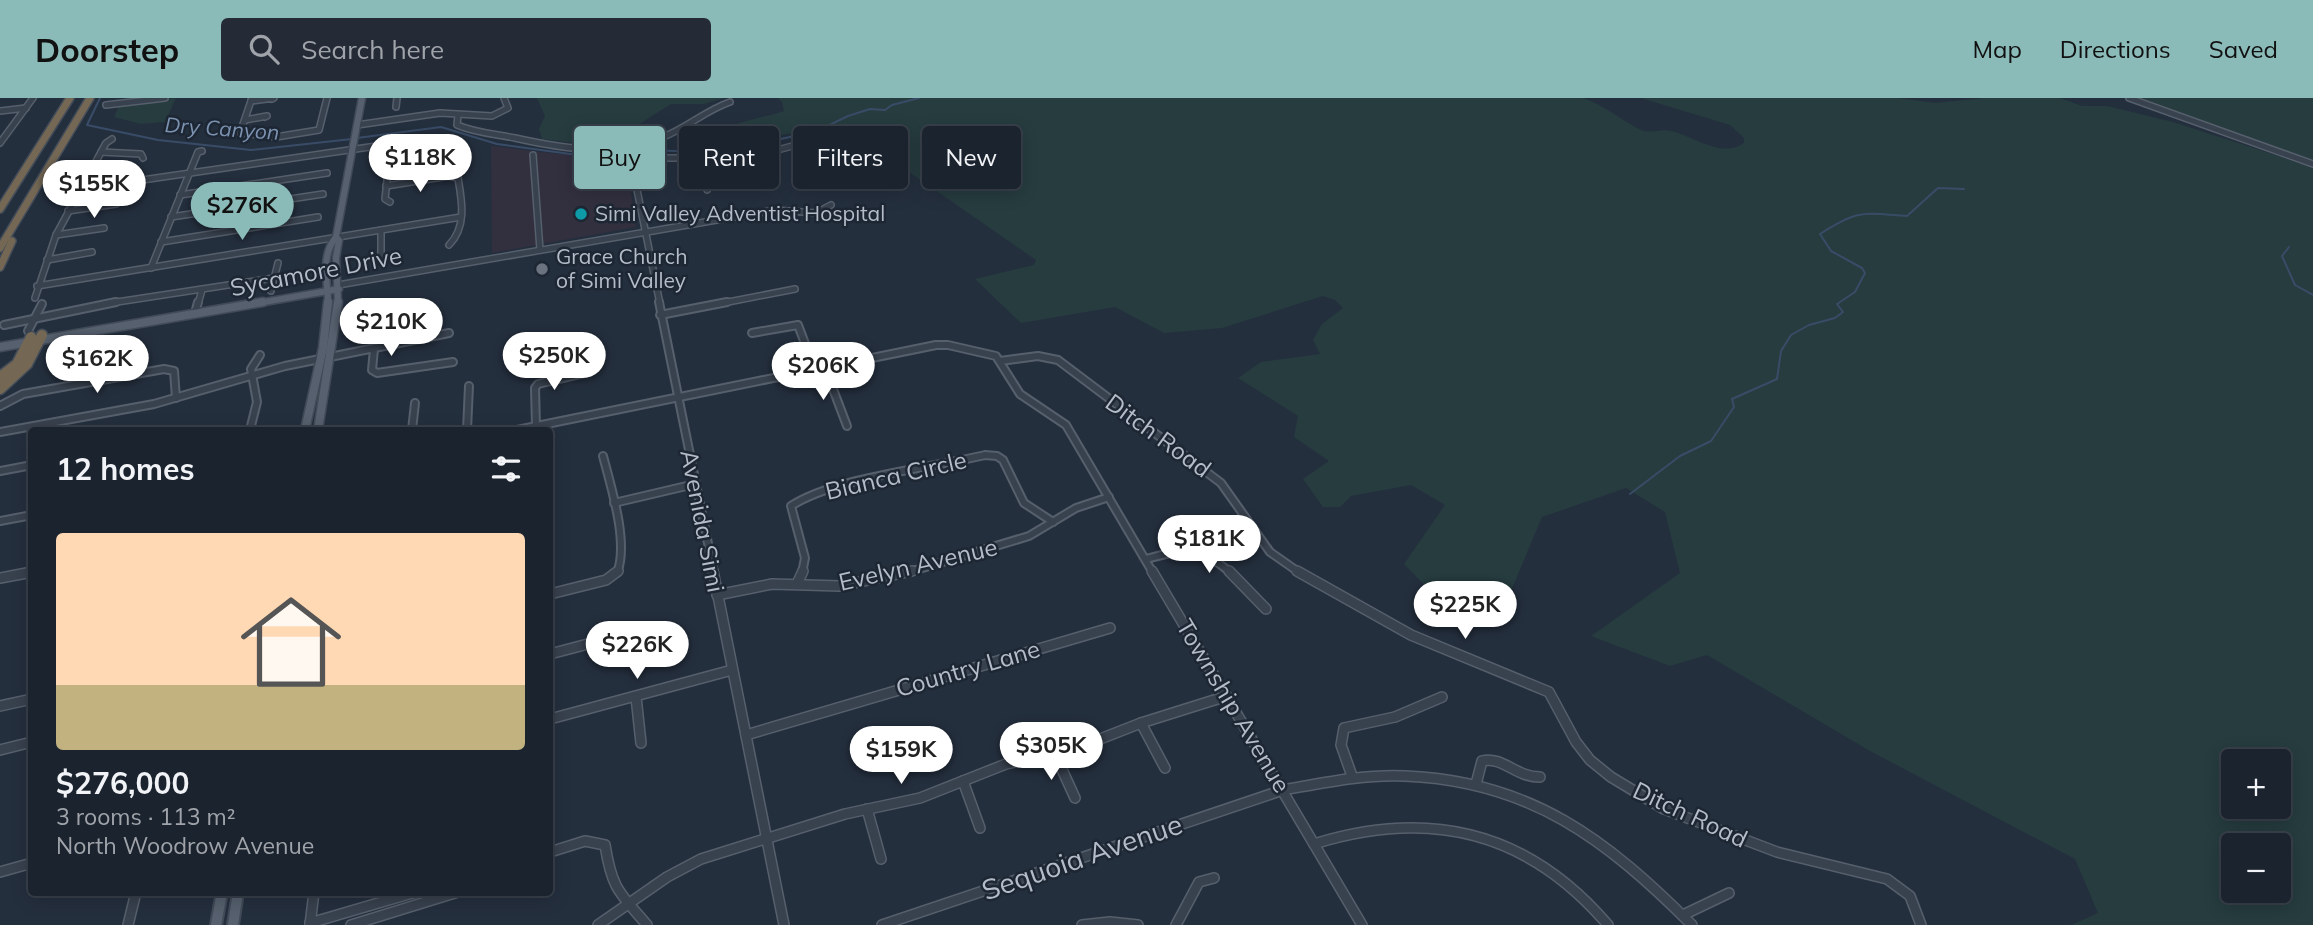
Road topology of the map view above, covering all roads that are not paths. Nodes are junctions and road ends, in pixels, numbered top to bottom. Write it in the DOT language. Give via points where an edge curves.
graph roads {
  1 [pos="33,98"];
  2 [pos="70,98"];
  3 [pos="90,98"];
  4 [pos="110,98"];
  5 [pos="165,98"];
  6 [pos="327,98"];
  7 [pos="363,98"];
  8 [pos="397,98"];
  9 [pos="504,98"];
  10 [pos="2129,98"];
  11 [pos="272,99"];
  12 [pos="252,100"];
  13 [pos="730,102"];
  14 [pos="396,107"];
  15 [pos="26,108"];
  16 [pos="0,111"];
  17 [pos="458,115"];
  18 [pos="265,117"];
  19 [pos="244,120"];
  20 [pos="357,125"];
  21 [pos="665,136"];
  22 [pos="112,139"];
  23 [pos="0,143"];
  24 [pos="390,144"];
  25 [pos="574,148"];
  26 [pos="353,149"];
  27 [pos="202,151"];
  28 [pos="101,152"];
  29 [pos="456,152"];
  30 [pos="533,155"];
  31 [pos="143,158"];
  32 [pos="2313,164"];
  33 [pos="189,173"];
  34 [pos="327,173"];
  35 [pos="386,186"];
  36 [pos="80,189"];
  37 [pos="636,189"];
  38 [pos="323,194"];
  39 [pos="180,195"];
  40 [pos="390,202"];
  41 [pos="116,204"];
  42 [pos="831,205"];
  43 [pos="0,209"];
  44 [pos="68,211"];
  45 [pos="171,217"];
  46 [pos="318,217"];
  47 [pos="461,217"];
  48 [pos="18,218"];
  49 [pos="104,228"];
  50 [pos="381,230"];
  51 [pos="644,232"];
  52 [pos="56,235"];
  53 [pos="336,237"];
  54 [pos="161,242"];
  55 [pos="449,245"];
  56 [pos="0,248"];
  57 [pos="540,250"];
  58 [pos="92,252"];
  59 [pos="381,257"];
  60 [pos="47,260"];
  61 [pos="278,263"];
  62 [pos="0,267"];
  63 [pos="151,268"];
  64 [pos="274,278"];
  65 [pos="37,286"];
  66 [pos="339,287"];
  67 [pos="327,289"];
  68 [pos="795,289"];
  69 [pos="202,290"];
  70 [pos="271,291"];
  71 [pos="35,298"];
  72 [pos="42,304"];
  73 [pos="195,311"];
  74 [pos="660,315"];
  75 [pos="35,318"];
  76 [pos="4,325"];
  77 [pos="449,333"];
  78 [pos="752,333"];
  79 [pos="34,337"];
  80 [pos="0,342"];
  81 [pos="0,348"];
  82 [pos="374,349"];
  83 [pos="260,355"];
  84 [pos="330,358"];
  85 [pos="319,360"];
  86 [pos="1000,361"];
  87 [pos="453,362"];
  88 [pos="825,368"];
  89 [pos="815,370"];
  90 [pos="589,372"];
  91 [pos="252,374"];
  92 [pos="0,377"];
  93 [pos="469,386"];
  94 [pos="0,389"];
  95 [pos="677,397"];
  96 [pos="176,398"];
  97 [pos="415,402"];
  98 [pos="0,406"];
  99 [pos="536,426"];
  100 [pos="847,426"];
  101 [pos="251,427"];
  102 [pos="306,427"];
  103 [pos="318,427"];
  104 [pos="412,427"];
  105 [pos="467,427"];
  106 [pos="531,427"];
  107 [pos="0,432"];
  108 [pos="603,456"];
  109 [pos="28,466"];
  110 [pos="0,471"];
  111 [pos="695,484"];
  112 [pos="1109,498"];
  113 [pos="614,503"];
  114 [pos="28,515"];
  115 [pos="0,521"];
  116 [pos="1053,522"];
  117 [pos="1146,559"];
  118 [pos="28,573"];
  119 [pos="0,578"];
  120 [pos="797,584"];
  121 [pos="553,593"];
  122 [pos="717,595"];
  123 [pos="1266,609"];
  124 [pos="1110,628"];
  125 [pos="622,635"];
  126 [pos="553,653"];
  127 [pos="732,670"];
  128 [pos="1227,696"];
  129 [pos="636,697"];
  130 [pos="1442,697"];
  131 [pos="28,700"];
  132 [pos="0,706"];
  133 [pos="553,718"];
  134 [pos="1141,723"];
  135 [pos="746,735"];
  136 [pos="28,743"];
  137 [pos="641,743"];
  138 [pos="0,750"];
  139 [pos="1055,754"];
  140 [pos="1165,768"];
  141 [pos="1352,776"];
  142 [pos="1540,777"];
  143 [pos="963,781"];
  144 [pos="1476,784"];
  145 [pos="1283,790"];
  146 [pos="1074,798"];
  147 [pos="867,809"];
  148 [pos="980,828"];
  149 [pos="766,839"];
  150 [pos="1314,845"];
  151 [pos="553,851"];
  152 [pos="881,859"];
  153 [pos="28,864"];
  154 [pos="0,872"];
  155 [pos="1214,878"];
  156 [pos="1729,893"];
  157 [pos="135,896"];
  158 [pos="221,896"];
  159 [pos="237,896"];
  160 [pos="314,896"];
  161 [pos="403,896"];
  162 [pos="430,897"];
  163 [pos="628,904"];
  164 [pos="1683,915"];
  165 [pos="310,924"];
  166 [pos="128,925"];
  167 [pos="216,925"];
  168 [pos="233,925"];
  169 [pos="351,925"];
  170 [pos="598,925"];
  171 [pos="647,925"];
  172 [pos="784,925"];
  173 [pos="882,925"];
  174 [pos="1082,925"];
  175 [pos="1138,925"];
  176 [pos="1176,925"];
  177 [pos="1362,925"];
  178 [pos="1608,925"];
  179 [pos="1692,925"];
  180 [pos="1921,925"];
  1 -- 15 [label="street"];
  2 -- 43 [label="highway"];
  3 -- 48 [label="highway"];
  4 -- 5 [label="street" via="106,105"];
  6 -- 19 [label="street" via="320,129 314,133 242,134"];
  7 -- 20 [label="main road"];
  8 -- 14 [label="street"];
  9 -- 17 [label="street" via="509,108 492,116"];
  10 -- 32 [label="street"];
  11 -- 12 [label="street"];
  12 -- 19 [label="street"];
  13 -- 21 [label="street"];
  15 -- 16 [label="street"];
  15 -- 23 [label="street"];
  17 -- 20 [label="street" via="440,113"];
  17 -- 25 [label="street" via="457,125 477,134"];
  18 -- 19 [label="street"];
  20 -- 26 [label="main road"];
  22 -- 28 [label="street"];
  24 -- 26 [label="street"];
  24 -- 29 [label="street" via="431,142"];
  24 -- 35 [label="street"];
  26 -- 33 [label="street"];
  26 -- 53 [label="main road"];
  27 -- 33 [label="street"];
  28 -- 31 [label="street" via="132,152"];
  28 -- 36 [label="street"];
  30 -- 57 [label="street"];
  33 -- 36 [label="street"];
  33 -- 39 [label="street"];
  34 -- 39 [label="street"];
  35 -- 40 [label="street" via="385,199"];
  35 -- 47 [label="street" via="458,178"];
  36 -- 44 [label="street"];
  37 -- 51 [label="street, Avenida Simi"];
  38 -- 45 [label="street"];
  39 -- 45 [label="street"];
  41 -- 44 [label="street"];
  42 -- 51 [label="street, Sycamore Drive" via="816,213 775,210"];
  44 -- 52 [label="street"];
  45 -- 54 [label="street"];
  46 -- 54 [label="street"];
  47 -- 50 [label="street"];
  47 -- 55 [label="street" via="459,233"];
  48 -- 56 [label="highway"];
  48 -- 62 [label="highway"];
  49 -- 52 [label="street"];
  50 -- 53 [label="street"];
  50 -- 59 [label="street"];
  51 -- 57 [label="street, Sycamore Drive"];
  51 -- 74 [label="street, Avenida Simi"];
  52 -- 60 [label="street"];
  53 -- 63 [label="street"];
  53 -- 66 [label="main road"];
  53 -- 67 [label="main road" via="327,262"];
  54 -- 63 [label="street"];
  57 -- 66 [label="street, Sycamore Drive"];
  58 -- 60 [label="street"];
  60 -- 65 [label="street"];
  61 -- 64 [label="street"];
  63 -- 65 [label="street"];
  64 -- 69 [label="street"];
  64 -- 70 [label="street"];
  65 -- 71 [label="street"];
  66 -- 67 [label="main road, Sycamore Drive"];
  66 -- 84 [label="main road"];
  67 -- 73 [label="main road, Sycamore Drive"];
  67 -- 85 [label="main road"];
  68 -- 74 [label="street"];
  69 -- 73 [label="street"];
  69 -- 75 [label="street"];
  72 -- 75 [label="street"];
  73 -- 79 [label="main road, Sycamore Drive"];
  74 -- 95 [label="street, Avenida Simi"];
  75 -- 76 [label="street"];
  75 -- 79 [label="street"];
  77 -- 82 [label="street"];
  78 -- 89 [label="street" via="798,325"];
  79 -- 80 [label="main road, Sycamore Drive"];
  79 -- 81 [label="main road, Sycamore Drive"];
  79 -- 92 [label="highway" via="17,364"];
  79 -- 94 [label="highway" via="21,372"];
  82 -- 84 [label="street"];
  82 -- 87 [label="street" via="373,372 381,374"];
  83 -- 91 [label="street"];
  84 -- 85 [label="street"];
  84 -- 103 [label="main road"];
  85 -- 91 [label="street"];
  85 -- 102 [label="main road"];
  86 -- 88 [label="street" via="993,355 940,344"];
  86 -- 112 [label="street, Township Avenue" via="1020,394 1066,425"];
  86 -- 180 [label="street, Ditch Road" via="1038,356 1058,360 1221,483 1270,552 1288,566 1411,635 1549,692 1590,760 1640,795 1750,844 1887,879 1910,896"];
  88 -- 89 [label="street"];
  88 -- 100 [label="street"];
  89 -- 95 [label="street"];
  90 -- 99 [label="street" via="538,384"];
  91 -- 96 [label="street"];
  91 -- 101 [label="street" via="257,402"];
  93 -- 105 [label="street"];
  95 -- 99 [label="street"];
  95 -- 111 [label="street, Avenida Simi"];
  96 -- 98 [label="street" via="171,369 15,396"];
  96 -- 107 [label="street"];
  97 -- 104 [label="street"];
  99 -- 106 [label="street"];
  108 -- 113 [label="street"];
  109 -- 110 [label="street"];
  111 -- 113 [label="street"];
  111 -- 122 [label="street, Avenida Simi"];
  112 -- 116 [label="street, Evelyn Avenue" via="1076,508"];
  112 -- 117 [label="street, Township Avenue"];
  113 -- 121 [label="street" via="618,572 606,580"];
  114 -- 115 [label="street"];
  116 -- 120 [label="street, Evelyn Avenue" via="1009,543 902,574 840,586"];
  116 -- 120 [label="street, Bianca Circle" via="1024,503 1003,460 991,455 860,482 804,497 791,506 805,558"];
  117 -- 123 [label="street" via="1200,551"];
  117 -- 128 [label="street, Township Avenue"];
  118 -- 119 [label="street"];
  120 -- 122 [label="street, Evelyn Avenue" via="761,585"];
  122 -- 127 [label="street, Avenida Simi"];
  124 -- 135 [label="street, Country Lane"];
  125 -- 126 [label="street"];
  127 -- 129 [label="street"];
  127 -- 135 [label="street, Avenida Simi"];
  128 -- 134 [label="street"];
  128 -- 145 [label="street, Township Avenue"];
  129 -- 133 [label="street"];
  129 -- 137 [label="street"];
  130 -- 141 [label="street" via="1395,717 1344,728 1339,741"];
  131 -- 132 [label="street"];
  134 -- 139 [label="street"];
  134 -- 140 [label="street"];
  135 -- 149 [label="street, Avenida Simi"];
  136 -- 138 [label="street"];
  139 -- 143 [label="street" via="1006,764"];
  139 -- 146 [label="street"];
  141 -- 144 [label="street, Sequoia Avenue" via="1420,775"];
  141 -- 145 [label="street, Sequoia Avenue"];
  142 -- 144 [label="street" via="1522,775 1489,759 1479,766"];
  143 -- 147 [label="street" via="920,798"];
  143 -- 148 [label="street"];
  144 -- 164 [label="street, Sequoia Avenue" via="1533,803 1587,831 1636,868"];
  145 -- 150 [label="street, Township Avenue"];
  145 -- 173 [label="street, Sequoia Avenue"];
  147 -- 149 [label="street"];
  147 -- 152 [label="street"];
  149 -- 163 [label="street" via="681,868"];
  149 -- 172 [label="street, Avenida Simi"];
  150 -- 177 [label="street, Township Avenue"];
  150 -- 178 [label="street" via="1384,827 1464,833 1514,850 1550,869 1582,893"];
  151 -- 163 [label="street" via="601,841 607,850 610,876"];
  153 -- 154 [label="street"];
  155 -- 176 [label="street" via="1199,882"];
  156 -- 164 [label="street"];
  157 -- 166 [label="street"];
  158 -- 167 [label="main road"];
  159 -- 168 [label="main road"];
  160 -- 165 [label="street"];
  161 -- 165 [label="street"];
  162 -- 169 [label="street"];
  163 -- 170 [label="street"];
  163 -- 171 [label="street"];
  164 -- 179 [label="street, Sequoia Avenue"];
  174 -- 175 [label="street"];
}
